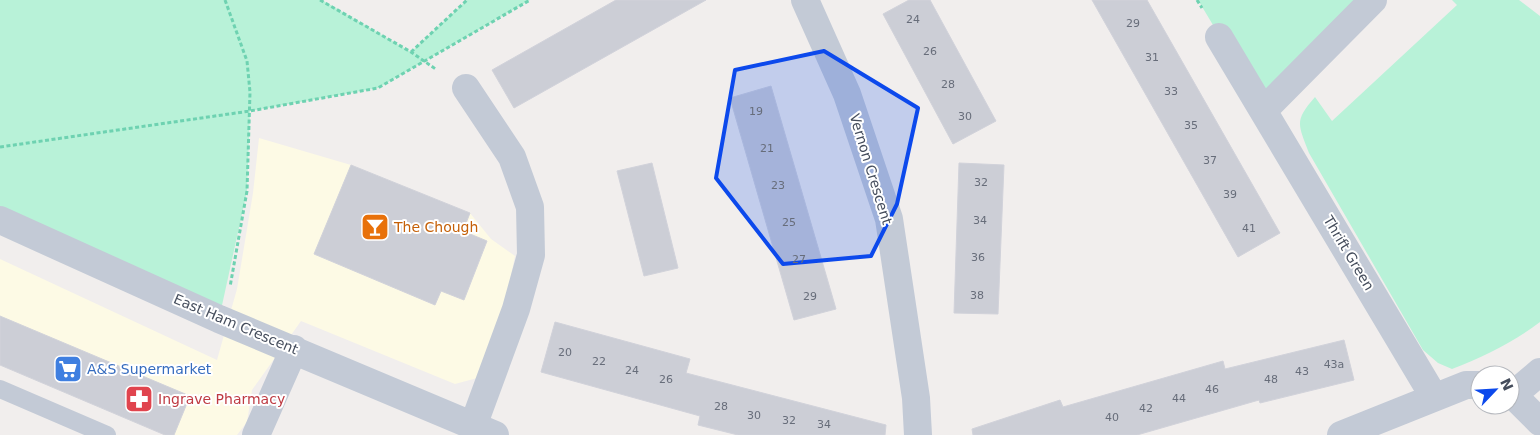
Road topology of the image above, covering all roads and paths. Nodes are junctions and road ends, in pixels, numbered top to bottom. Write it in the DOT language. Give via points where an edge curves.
graph roads {
  1 [pos="225,0"];
  2 [pos="320,0"];
  3 [pos="467,0"];
  4 [pos="530,0"];
  5 [pos="805,0"];
  6 [pos="1373,0"];
  7 [pos="1219,37"];
  8 [pos="411,52"];
  9 [pos="424,62"];
  10 [pos="466,88"];
  11 [pos="1264,110"];
  12 [pos="250,111"];
  13 [pos="0,147"];
  14 [pos="0,220"];
  15 [pos="219,319"];
  16 [pos="294,349"];
  17 [pos="1540,372"];
  18 [pos="1470,385"];
  19 [pos="1520,387"];
  20 [pos="0,389"];
  21 [pos="1434,397"];
  22 [pos="1520,401"];
  23 [pos="1540,422"];
  24 [pos="484,431"];
  25 [pos="108,435"];
  26 [pos="256,435"];
  27 [pos="918,435"];
  28 [pos="1341,435"];
  1 -- 12 [label="path" via="248,61"];
  2 -- 8 [label="path"];
  3 -- 8 [label="path"];
  4 -- 9 [label="path"];
  5 -- 27 [label="street, Vernon Crescent" via="848,94 889,219 916,398"];
  6 -- 11 [label="street"];
  7 -- 11 [label="street, Thrift Green"];
  8 -- 9 [label="path"];
  9 -- 12 [label="path" via="378,88"];
  10 -- 24 [label="street, East Ham Crescent" via="512,156 530,207 531,255"];
  11 -- 21 [label="street, Thrift Green"];
  12 -- 13 [label="path"];
  12 -- 15 [label="path" via="247,191 232,283"];
  14 -- 15 [label="street, East Ham Crescent"];
  15 -- 16 [label="street, East Ham Crescent"];
  16 -- 24 [label="street, East Ham Crescent"];
  16 -- 26 [label="street"];
  17 -- 19 [label="street"];
  18 -- 21 [label="street"];
  20 -- 25 [label="lane"];
  21 -- 28 [label="street"];
  22 -- 23 [label="street"];
}
